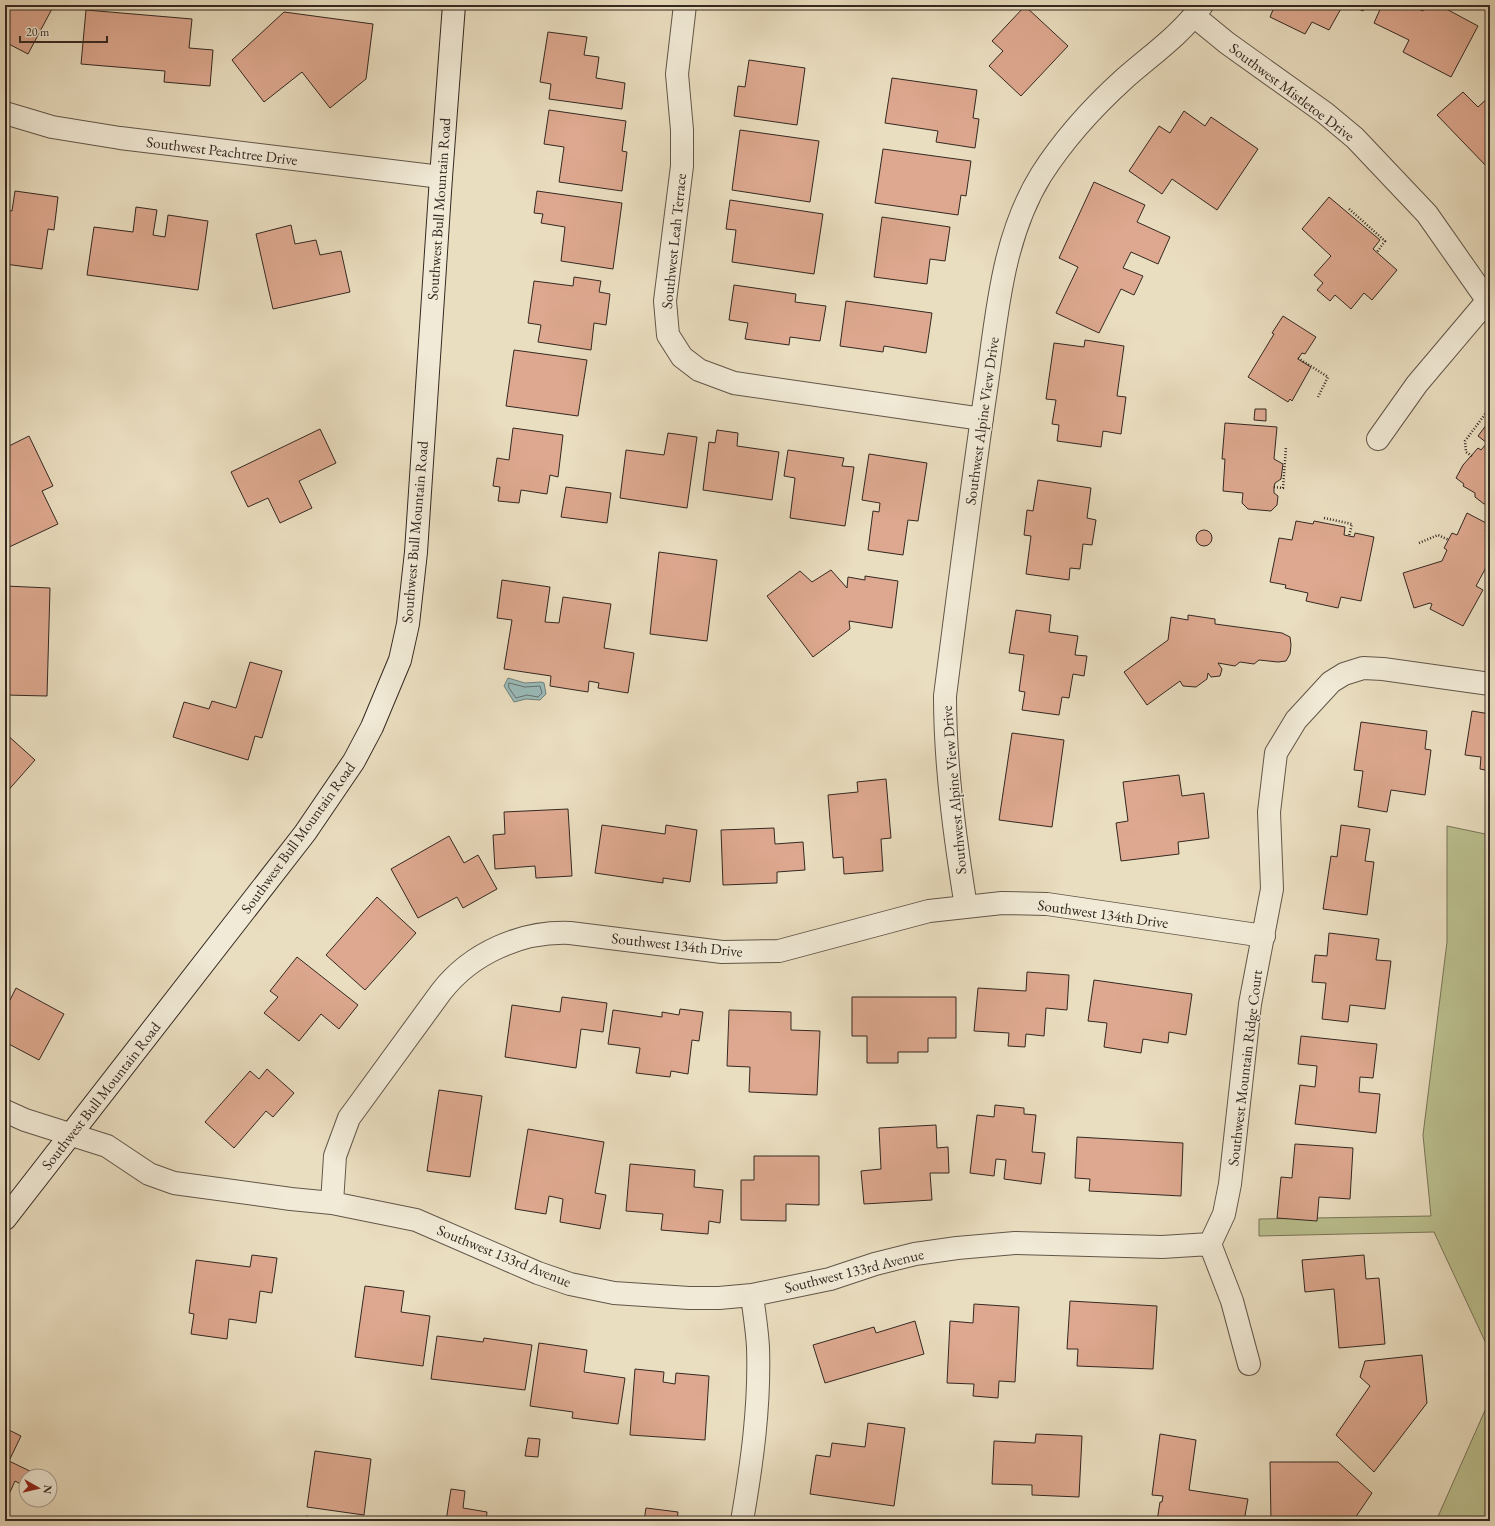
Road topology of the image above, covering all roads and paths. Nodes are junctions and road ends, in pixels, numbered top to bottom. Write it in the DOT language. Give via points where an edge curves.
graph roads {
  1 [pos="454,5"];
  2 [pos="685,5"];
  3 [pos="1198,10"];
  4 [pos="5,114"];
  5 [pos="441,178"];
  6 [pos="1349,209"];
  7 [pos="1376,252"];
  8 [pos="1489,302"];
  9 [pos="1298,358"];
  10 [pos="1318,396"];
  11 [pos="1486,413"];
  12 [pos="982,419"];
  13 [pos="1378,439"];
  14 [pos="1286,446"];
  15 [pos="1472,456"];
  16 [pos="1274,487"];
  17 [pos="1324,518"];
  18 [pos="1349,536"];
  19 [pos="1448,540"];
  20 [pos="1419,543"];
  21 [pos="1490,684"];
  22 [pos="966,907"];
  23 [pos="1264,936"];
  24 [pos="5,1111"];
  25 [pos="70,1136"];
  26 [pos="332,1203"];
  27 [pos="5,1219"];
  28 [pos="1210,1244"];
  29 [pos="752,1295"];
  30 [pos="1249,1364"];
  31 [pos="742,1521"];
  1 -- 5 [label="street, Southwest Bull Mountain Road"];
  2 -- 12 [label="street, Southwest Leah Terrace" via="677,74 682,166 664,301 668,335 682,357 699,370 734,384"];
  3 -- 8 [label="street, Southwest Mistletoe Drive" via="1227,43 1325,113 1355,138 1427,214"];
  3 -- 12 [label="street, Southwest Alpine View Drive" via="1094,107 1067,137 1025,206 1012,237 1004,270"];
  4 -- 5 [label="street, Southwest Peachtree Drive" via="52,127 120,138"];
  5 -- 25 [label="street, Southwest Bull Mountain Road" via="416,552 408,624 400,660 372,727 354,761 305,833"];
  6 -- 7 [label="path" via="1385,241"];
  8 -- 13 [label="street" via="1417,384"];
  9 -- 10 [label="path" via="1328,377"];
  11 -- 15 [label="path" via="1464,441 1466,452"];
  12 -- 22 [label="street, Southwest Alpine View Drive" via="945,696 945,726"];
  14 -- 16 [label="path" via="1283,488"];
  17 -- 18 [label="path" via="1352,524"];
  19 -- 20 [label="path" via="1438,535"];
  21 -- 23 [label="street, Southwest Mountain Ridge Court" via="1363,668 1344,674 1331,682 1296,720 1276,753 1269,812 1272,889"];
  22 -- 23 [label="street, Southwest 134th Drive" via="1002,903 1047,904"];
  22 -- 26 [label="street, Southwest 134th Drive" via="929,911 779,951 722,952 551,932 507,944 477,959 452,978 349,1118 334,1156"];
  23 -- 28 [label="street, Southwest Mountain Ridge Court" via="1250,1004 1230,1184 1224,1214"];
  24 -- 25 [label="street, Southwest 133rd Avenue"];
  25 -- 26 [label="street, Southwest 133rd Avenue" via="107,1146 150,1174 174,1183"];
  25 -- 27 [label="street, Southwest Bull Mountain Road"];
  26 -- 29 [label="street, Southwest 133rd Avenue" via="416,1220 538,1273 570,1284 661,1297 719,1298"];
  28 -- 29 [label="street, Southwest 133rd Avenue" via="1162,1246 1015,1243 957,1248 915,1254 875,1264 830,1280"];
  28 -- 30 [label="street" via="1232,1301"];
  29 -- 31 [label="street" via="758,1346 758,1400 752,1467"];
}
